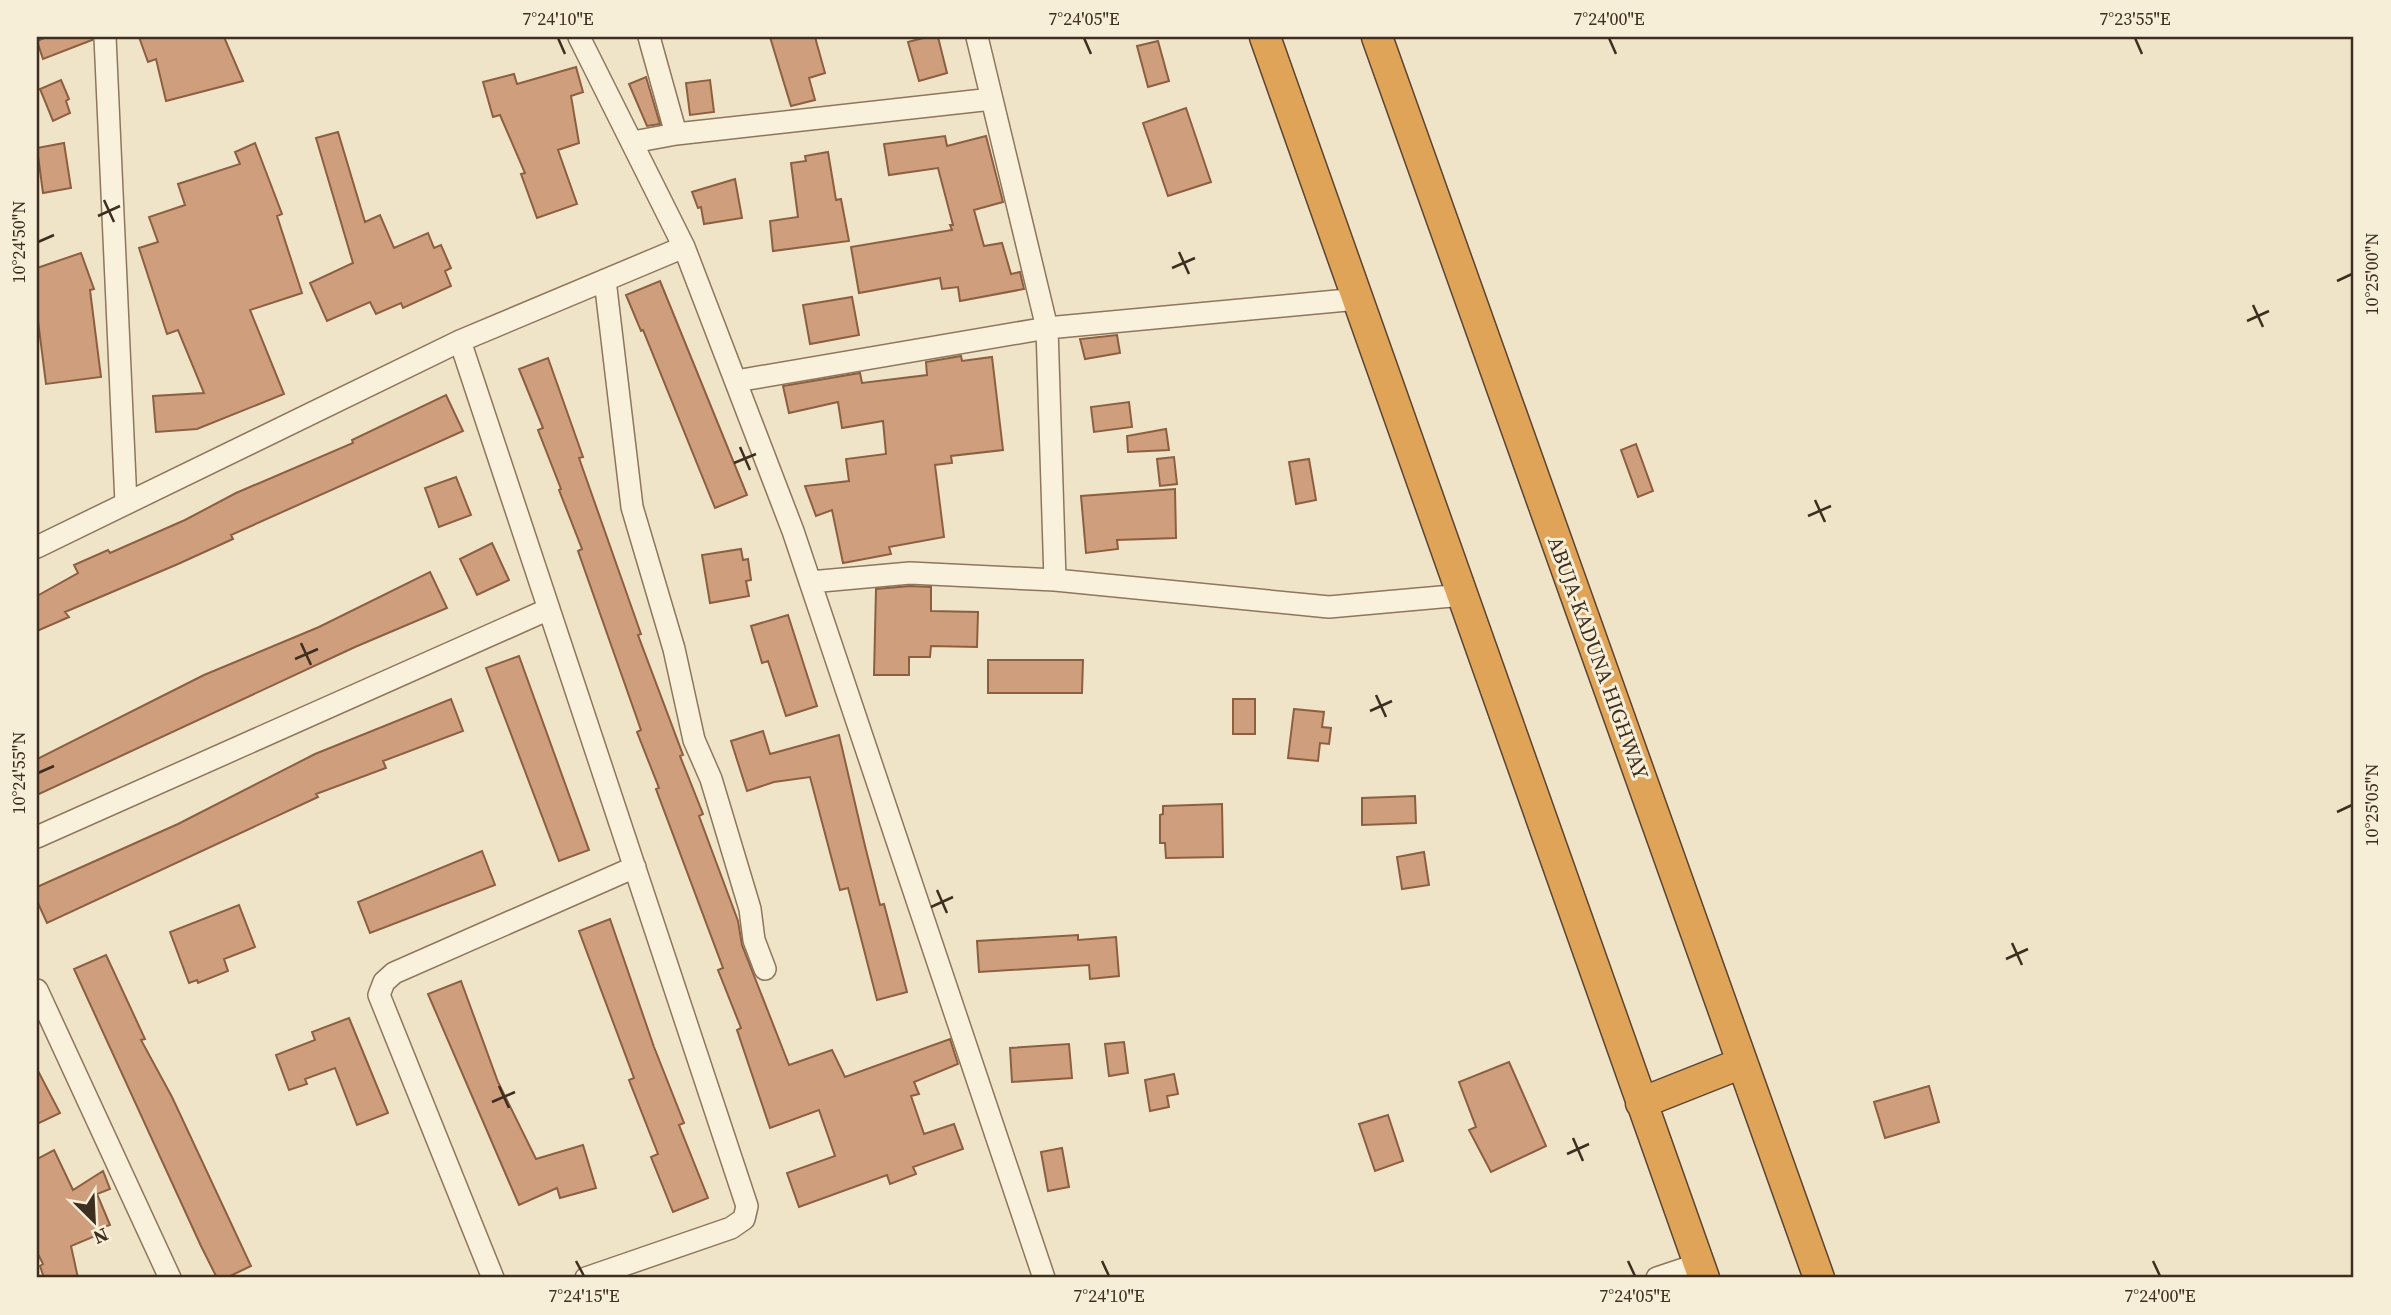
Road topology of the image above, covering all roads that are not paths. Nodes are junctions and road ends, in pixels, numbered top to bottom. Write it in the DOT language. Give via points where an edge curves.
graph roads {
  1 [pos="105,37"];
  2 [pos="579,37"];
  3 [pos="649,37"];
  4 [pos="977,37"];
  5 [pos="1265,37"];
  6 [pos="1377,37"];
  7 [pos="992,99"];
  8 [pos="676,134"];
  9 [pos="633,142"];
  10 [pos="684,247"];
  11 [pos="605,280"];
  12 [pos="1357,299"];
  13 [pos="1046,328"];
  14 [pos="460,341"];
  15 [pos="736,381"];
  16 [pos="126,503"];
  17 [pos="37,547"];
  18 [pos="1055,580"];
  19 [pos="810,582"];
  20 [pos="1462,595"];
  21 [pos="549,609"];
  22 [pos="37,837"];
  23 [pos="635,867"];
  24 [pos="765,969"];
  25 [pos="37,990"];
  26 [pos="1742,1063"];
  27 [pos="1641,1103"];
  28 [pos="1702,1271"];
  29 [pos="170,1278"];
  30 [pos="494,1278"];
  31 [pos="586,1278"];
  32 [pos="1044,1278"];
  33 [pos="1657,1278"];
  34 [pos="1819,1278"];
  1 -- 16 [label="street"];
  2 -- 9 [label="street"];
  3 -- 8 [label="street"];
  4 -- 7 [label="street"];
  5 -- 12 [label="highway"];
  6 -- 26 [label="highway, ABUJA-KADUNA HIGHWAY"];
  7 -- 8 [label="street"];
  7 -- 13 [label="street"];
  8 -- 9 [label="street"];
  9 -- 10 [label="street"];
  10 -- 11 [label="street"];
  10 -- 15 [label="street"];
  11 -- 14 [label="street"];
  11 -- 24 [label="street" via="632,507 674,649 694,740 711,779"];
  12 -- 13 [label="street"];
  12 -- 20 [label="highway"];
  13 -- 15 [label="street"];
  13 -- 18 [label="street"];
  14 -- 16 [label="street"];
  14 -- 21 [label="street"];
  15 -- 19 [label="street"];
  16 -- 17 [label="street"];
  18 -- 19 [label="street" via="910,573"];
  18 -- 20 [label="street" via="1329,607"];
  19 -- 32 [label="street"];
  20 -- 27 [label="highway"];
  21 -- 22 [label="street"];
  21 -- 23 [label="street"];
  23 -- 30 [label="street" via="394,973 379,995"];
  23 -- 31 [label="street" via="747,1206 744,1219 731,1228"];
  25 -- 29 [label="street"];
  26 -- 27 [label="highway"];
  26 -- 34 [label="highway, ABUJA-KADUNA HIGHWAY"];
  27 -- 28 [label="highway"];
  28 -- 33 [label="street"];
}
